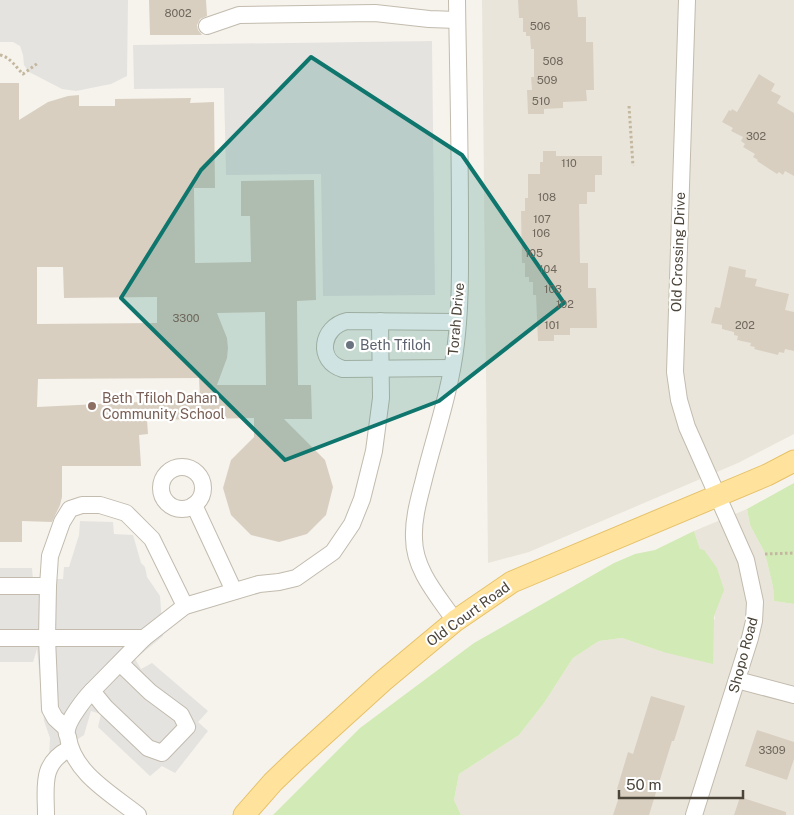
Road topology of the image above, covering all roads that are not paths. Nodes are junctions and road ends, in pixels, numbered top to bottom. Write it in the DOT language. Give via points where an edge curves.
graph roads {
  1 [pos="457,0"];
  2 [pos="687,0"];
  3 [pos="457,20"];
  4 [pos="207,26"];
  5 [pos="380,321"];
  6 [pos="458,322"];
  7 [pos="452,368"];
  8 [pos="381,369"];
  9 [pos="794,461"];
  10 [pos="719,495"];
  11 [pos="194,505"];
  12 [pos="0,586"];
  13 [pos="48,586"];
  14 [pos="234,591"];
  15 [pos="185,606"];
  16 [pos="455,621"];
  17 [pos="0,638"];
  18 [pos="47,638"];
  19 [pos="144,638"];
  20 [pos="120,663"];
  21 [pos="737,680"];
  22 [pos="92,691"];
  23 [pos="794,695"];
  24 [pos="67,730"];
  25 [pos="70,749"];
  26 [pos="46,815"];
  27 [pos="138,815"];
  28 [pos="244,815"];
  29 [pos="694,815"];
  1 -- 3 [label="street, Torah Drive"];
  2 -- 10 [label="street, Old Crossing Drive" via="675,372 687,427"];
  3 -- 4 [label="street" via="375,13 239,15"];
  3 -- 6 [label="street, Torah Drive" via="460,152"];
  5 -- 6 [label="street"];
  5 -- 8 [label="street"];
  5 -- 8 [label="street" via="338,324 329,331 325,353 334,366 343,369"];
  6 -- 7 [label="street, Torah Drive"];
  7 -- 8 [label="street"];
  7 -- 16 [label="street, Torah Drive" via="419,498 414,540 417,558 427,580"];
  8 -- 14 [label="street" via="374,451 362,498 344,538 333,552 296,578"];
  9 -- 10 [label="main road, Old Court Road"];
  10 -- 16 [label="main road, Old Court Road" via="525,575"];
  10 -- 21 [label="street, Shopo Road" via="746,560 755,602 752,630"];
  11 -- 14 [label="street"];
  12 -- 13 [label="street"];
  13 -- 15 [label="street" via="50,556 70,509 100,505 126,513 152,539"];
  13 -- 18 [label="street"];
  14 -- 15 [label="street"];
  15 -- 19 [label="street"];
  16 -- 28 [label="main road, Old Court Road" via="334,724 273,782"];
  17 -- 18 [label="street"];
  18 -- 19 [label="street"];
  18 -- 24 [label="street" via="50,709"];
  19 -- 20 [label="street"];
  20 -- 22 [label="street"];
  20 -- 22 [label="street" via="150,692 181,715 187,727 162,753 148,748"];
  21 -- 23 [label="street"];
  21 -- 29 [label="street, Shopo Road"];
  22 -- 24 [label="street"];
  24 -- 25 [label="street"];
  25 -- 26 [label="street" via="58,755 47,772"];
  25 -- 27 [label="street" via="78,764 96,782"];
}
